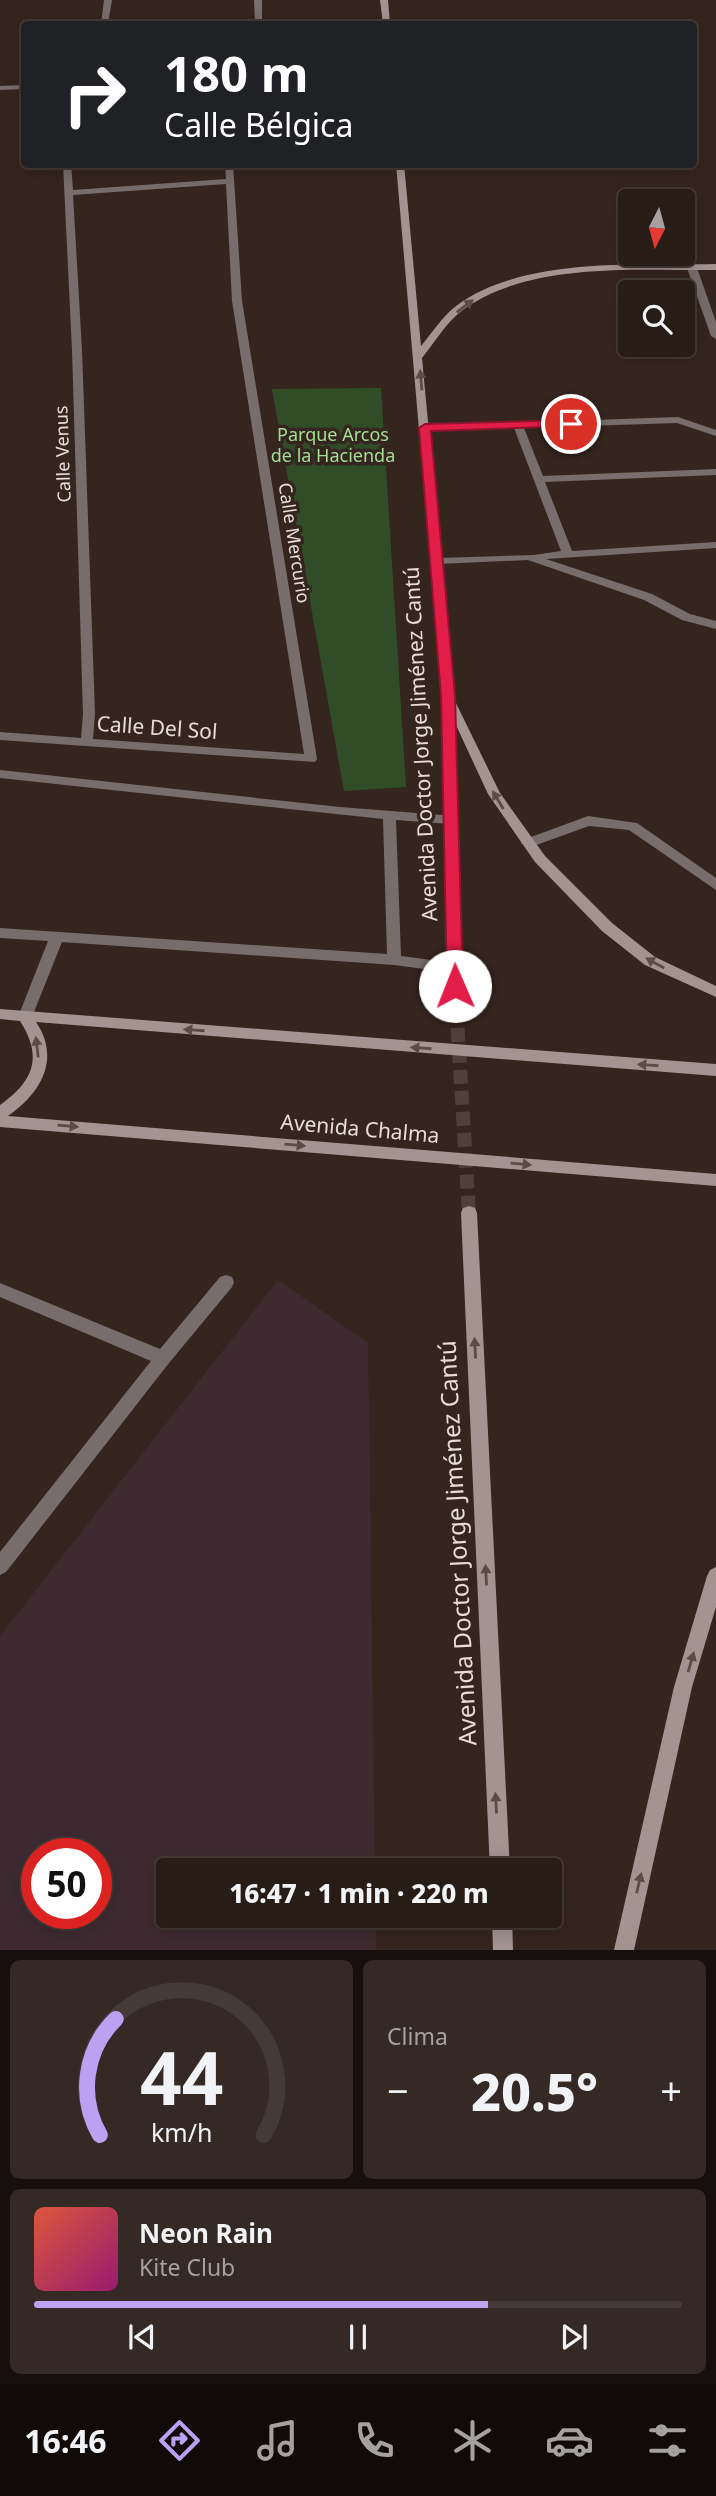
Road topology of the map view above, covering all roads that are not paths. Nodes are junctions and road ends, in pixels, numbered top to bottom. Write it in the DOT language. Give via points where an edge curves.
graph roads {
  1 [pos="107,0"];
  2 [pos="258,0"];
  3 [pos="384,0"];
  4 [pos="105,21"];
  5 [pos="259,21"];
  6 [pos="387,21"];
  7 [pos="21,87"];
  8 [pos="0,88"];
  9 [pos="67,168"];
  10 [pos="229,168"];
  11 [pos="400,168"];
  12 [pos="230,181"];
  13 [pos="69,192"];
  14 [pos="716,267"];
  15 [pos="692,268"];
  16 [pos="716,337"];
  17 [pos="419,356"];
  18 [pos="518,425"];
  19 [pos="425,428"];
  20 [pos="715,432"];
  21 [pos="716,472"];
  22 [pos="539,479"];
  23 [pos="716,545"];
  24 [pos="568,554"];
  25 [pos="529,557"];
  26 [pos="438,561"];
  27 [pos="716,625"];
  28 [pos="448,695"];
  29 [pos="0,736"];
  30 [pos="87,742"];
  31 [pos="311,759"];
  32 [pos="0,774"];
  33 [pos="389,814"];
  34 [pos="450,819"];
  35 [pos="528,844"];
  36 [pos="716,885"];
  37 [pos="0,933"];
  38 [pos="57,937"];
  39 [pos="394,960"];
  40 [pos="455,968"];
  41 [pos="455,986"];
  42 [pos="716,992"];
  43 [pos="0,1014"];
  44 [pos="25,1017"];
  45 [pos="716,1070"];
  46 [pos="0,1113"];
  47 [pos="0,1121"];
  48 [pos="716,1180"];
  49 [pos="469,1213"];
  50 [pos="226,1282"];
  51 [pos="0,1290"];
  52 [pos="163,1358"];
  53 [pos="0,1566"];
  54 [pos="716,1576"];
  55 [pos="499,1858"];
  56 [pos="502,1928"];
  57 [pos="503,1950"];
  58 [pos="624,1950"];
  1 -- 4 [label="street"];
  2 -- 5 [label="street"];
  3 -- 6 [label="main road"];
  7 -- 8 [label="street"];
  9 -- 13 [label="street, Calle Venus"];
  10 -- 12 [label="street, Calle Mercurio"];
  11 -- 17 [label="main road, Avenida Doctor Jorge Jiménez Cantú"];
  12 -- 13 [label="street"];
  12 -- 31 [label="street, Calle Mercurio" via="237,302"];
  13 -- 30 [label="street, Calle Venus"];
  14 -- 15 [label="main road"];
  15 -- 16 [label="street"];
  17 -- 15 [label="main road, one-way" via="458,309 509,282 551,273"];
  19 -- 17 [label="main road, Avenida Doctor Jorge Jiménez Cantú, one-way"];
  18 -- 19 [label="street"];
  18 -- 20 [label="street" via="678,420"];
  18 -- 22 [label="street"];
  19 -- 26 [label="main road, Avenida Doctor Jorge Jiménez Cantú"];
  21 -- 22 [label="street"];
  22 -- 24 [label="street"];
  23 -- 24 [label="street"];
  24 -- 25 [label="street"];
  25 -- 26 [label="street"];
  25 -- 27 [label="street"];
  26 -- 28 [label="main road, Avenida Doctor Jorge Jiménez Cantú"];
  28 -- 34 [label="main road, Avenida Doctor Jorge Jiménez Cantú"];
  35 -- 28 [label="main road, one-way" via="494,794"];
  29 -- 30 [label="street, Calle Del Sol"];
  30 -- 31 [label="street, Calle Del Sol"];
  32 -- 33 [label="street"];
  33 -- 34 [label="street"];
  33 -- 39 [label="street"];
  34 -- 40 [label="main road, Avenida Doctor Jorge Jiménez Cantú"];
  35 -- 36 [label="street" via="588,821 632,826"];
  42 -- 35 [label="main road, one-way" via="639,953 569,891"];
  37 -- 38 [label="street"];
  38 -- 39 [label="street"];
  38 -- 44 [label="street"];
  39 -- 40 [label="street"];
  40 -- 41 [label="main road, Avenida Doctor Jorge Jiménez Cantú"];
  43 -- 44 [label="main road"];
  45 -- 44 [label="main road, one-way"];
  46 -- 44 [label="main road, one-way" via="28,1092 36,1072 39,1041"];
  47 -- 48 [label="main road, Avenida Chalma, one-way"];
  55 -- 49 [label="main road, Avenida Doctor Jorge Jiménez Cantú, one-way"];
  50 -- 52 [label="street"];
  51 -- 52 [label="street"];
  52 -- 53 [label="street"];
  58 -- 54 [label="main road, one-way" via="683,1688"];
  56 -- 57 [label="main road"];
}
